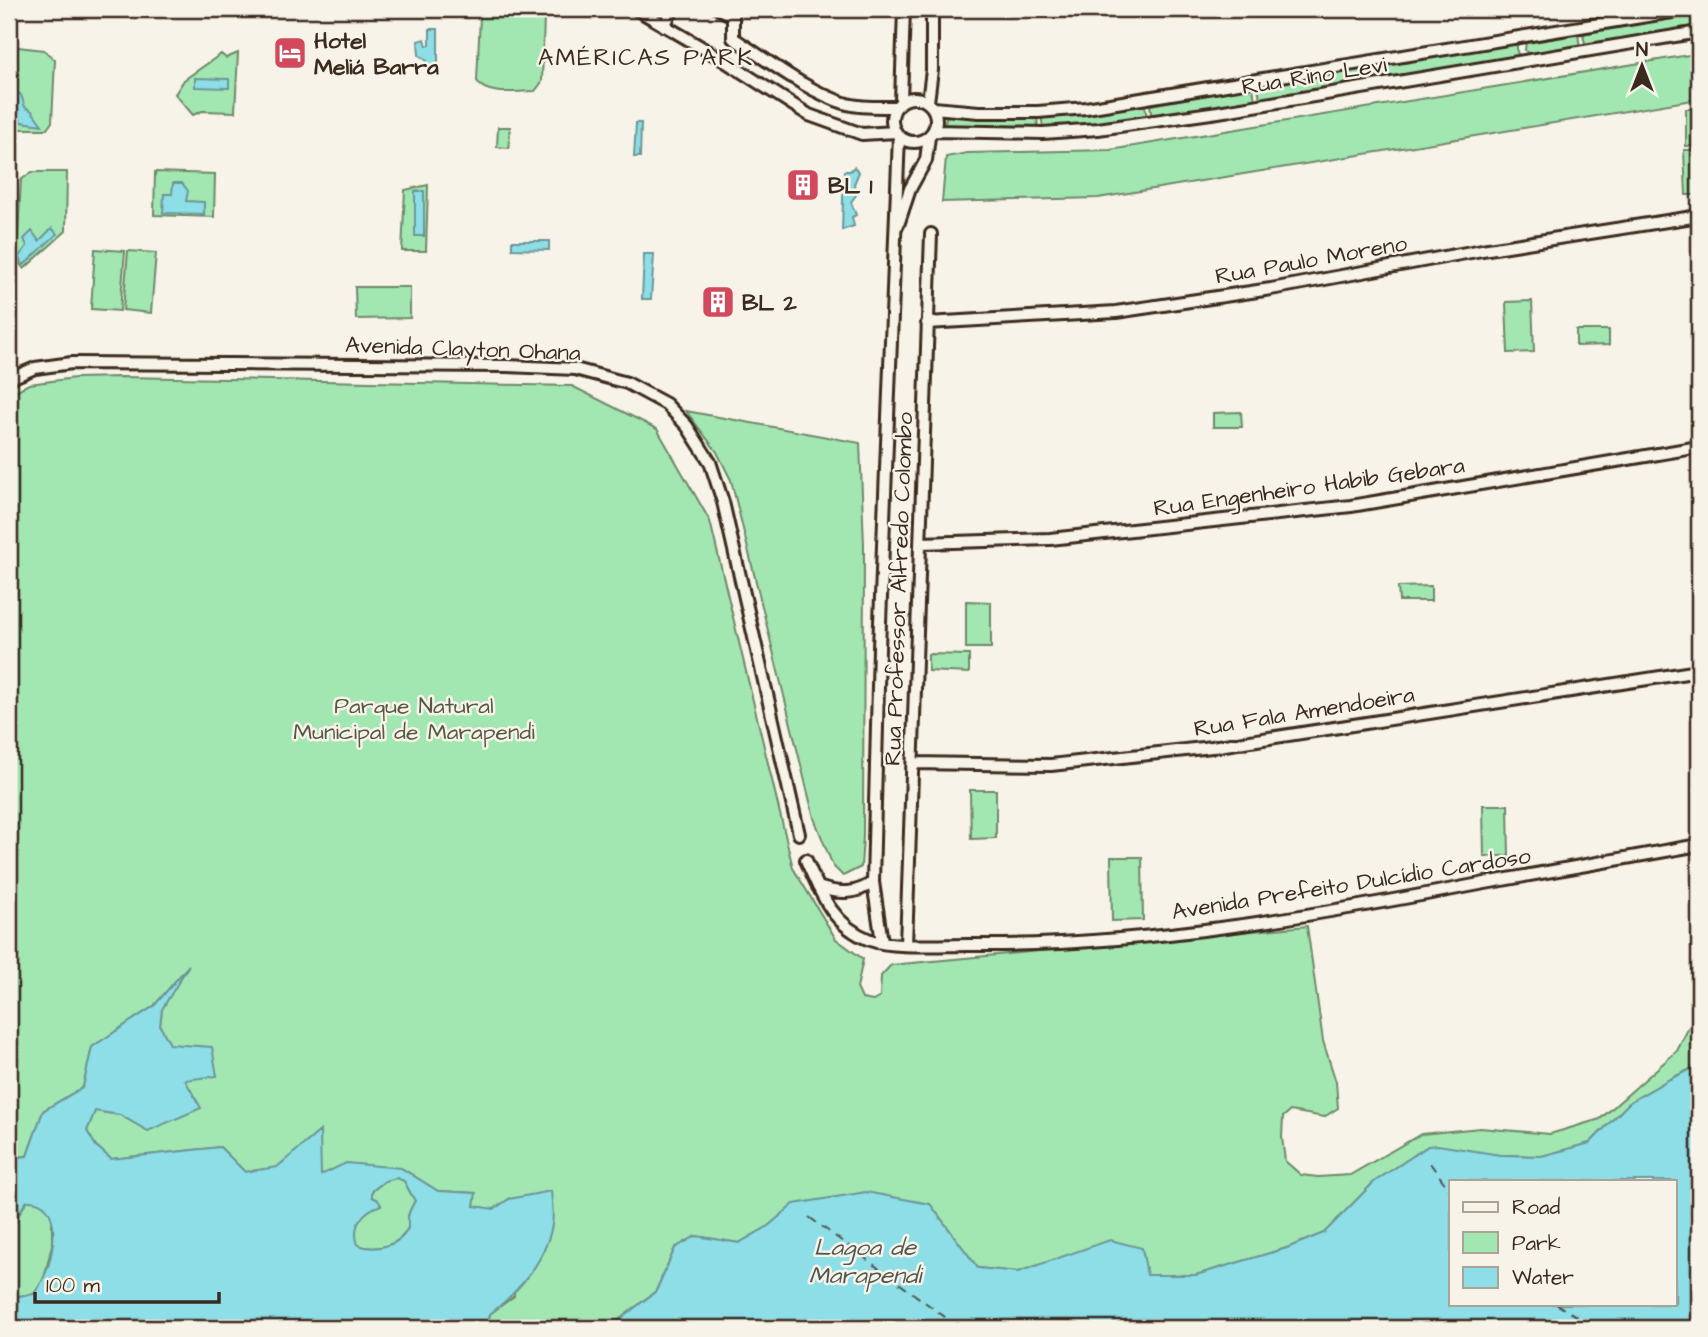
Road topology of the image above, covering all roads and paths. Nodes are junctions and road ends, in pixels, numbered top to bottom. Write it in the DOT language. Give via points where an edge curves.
graph roads {
  1 [pos="636,9"];
  2 [pos="673,9"];
  3 [pos="719,9"];
  4 [pos="904,9"];
  5 [pos="933,9"];
  6 [pos="1690,9"];
  7 [pos="733,12"];
  8 [pos="664,26"];
  9 [pos="1699,32"];
  10 [pos="733,38"];
  11 [pos="1521,38"];
  12 [pos="720,58"];
  13 [pos="1527,61"];
  14 [pos="899,104"];
  15 [pos="931,105"];
  16 [pos="897,134"];
  17 [pos="931,134"];
  18 [pos="1699,216"];
  19 [pos="931,234"];
  20 [pos="893,237"];
  21 [pos="927,323"];
  22 [pos="9,379"];
  23 [pos="1699,447"];
  24 [pos="921,543"];
  25 [pos="1699,671"];
  26 [pos="913,763"];
  27 [pos="799,834"];
  28 [pos="1699,845"];
  29 [pos="806,860"];
  30 [pos="873,882"];
  31 [pos="818,887"];
  32 [pos="882,942"];
  33 [pos="906,945"];
  1 -- 8 [label="street"];
  2 -- 8 [label="street"];
  3 -- 7 [label="street"];
  4 -- 14 [label="street"];
  5 -- 15 [label="street"];
  6 -- 11 [label="street, Rua Rino Levi"];
  7 -- 10 [label="street"];
  8 -- 12 [label="street"];
  9 -- 13 [label="street, Rua Rino Levi"];
  10 -- 12 [label="street"];
  10 -- 14 [label="street" via="846,104"];
  11 -- 13 [label="street"];
  11 -- 15 [label="street, Rua Rino Levi" via="1086,108 979,112"];
  12 -- 16 [label="street" via="809,115 862,134"];
  13 -- 17 [label="street, Rua Rino Levi" via="1098,129"];
  14 -- 15 [label="street" via="916,97"];
  14 -- 16 [label="street" via="892,117"];
  15 -- 17 [label="street" via="937,119"];
  16 -- 17 [label="street" via="913,142"];
  16 -- 20 [label="street, Rua Professor Alfredo Colombo"];
  17 -- 20 [label="street, Rua Professor Alfredo Colombo" via="926,160"];
  18 -- 21 [label="street, Rua Paulo Moreno" via="1116,312"];
  19 -- 21 [label="street, Rua Professor Alfredo Colombo"];
  20 -- 30 [label="street, Rua Professor Alfredo Colombo"];
  21 -- 24 [label="street, Rua Professor Alfredo Colombo"];
  22 -- 27 [label="street, Avenida Clayton Ohana" via="35,368 72,363 507,366 575,369 627,383 666,404 710,462 723,502"];
  23 -- 24 [label="street, Rua Engenheiro Habib Gebara" via="1351,506 1050,539"];
  24 -- 26 [label="street, Rua Professor Alfredo Colombo"];
  25 -- 26 [label="street, Rua Fala Amendoeira" via="1212,747 1051,765"];
  26 -- 33 [label="street, Rua Professor Alfredo Colombo"];
  28 -- 33 [label="street, Avenida Prefeito Dulcídio Cardoso" via="1353,908 1182,933 1015,945"];
  29 -- 31 [label="street"];
  30 -- 31 [label="street" via="845,893"];
  30 -- 32 [label="street, Rua Professor Alfredo Colombo"];
  31 -- 32 [label="street" via="836,918 860,935"];
  32 -- 33 [label="street, Avenida Prefeito Dulcídio Cardoso"];
}
